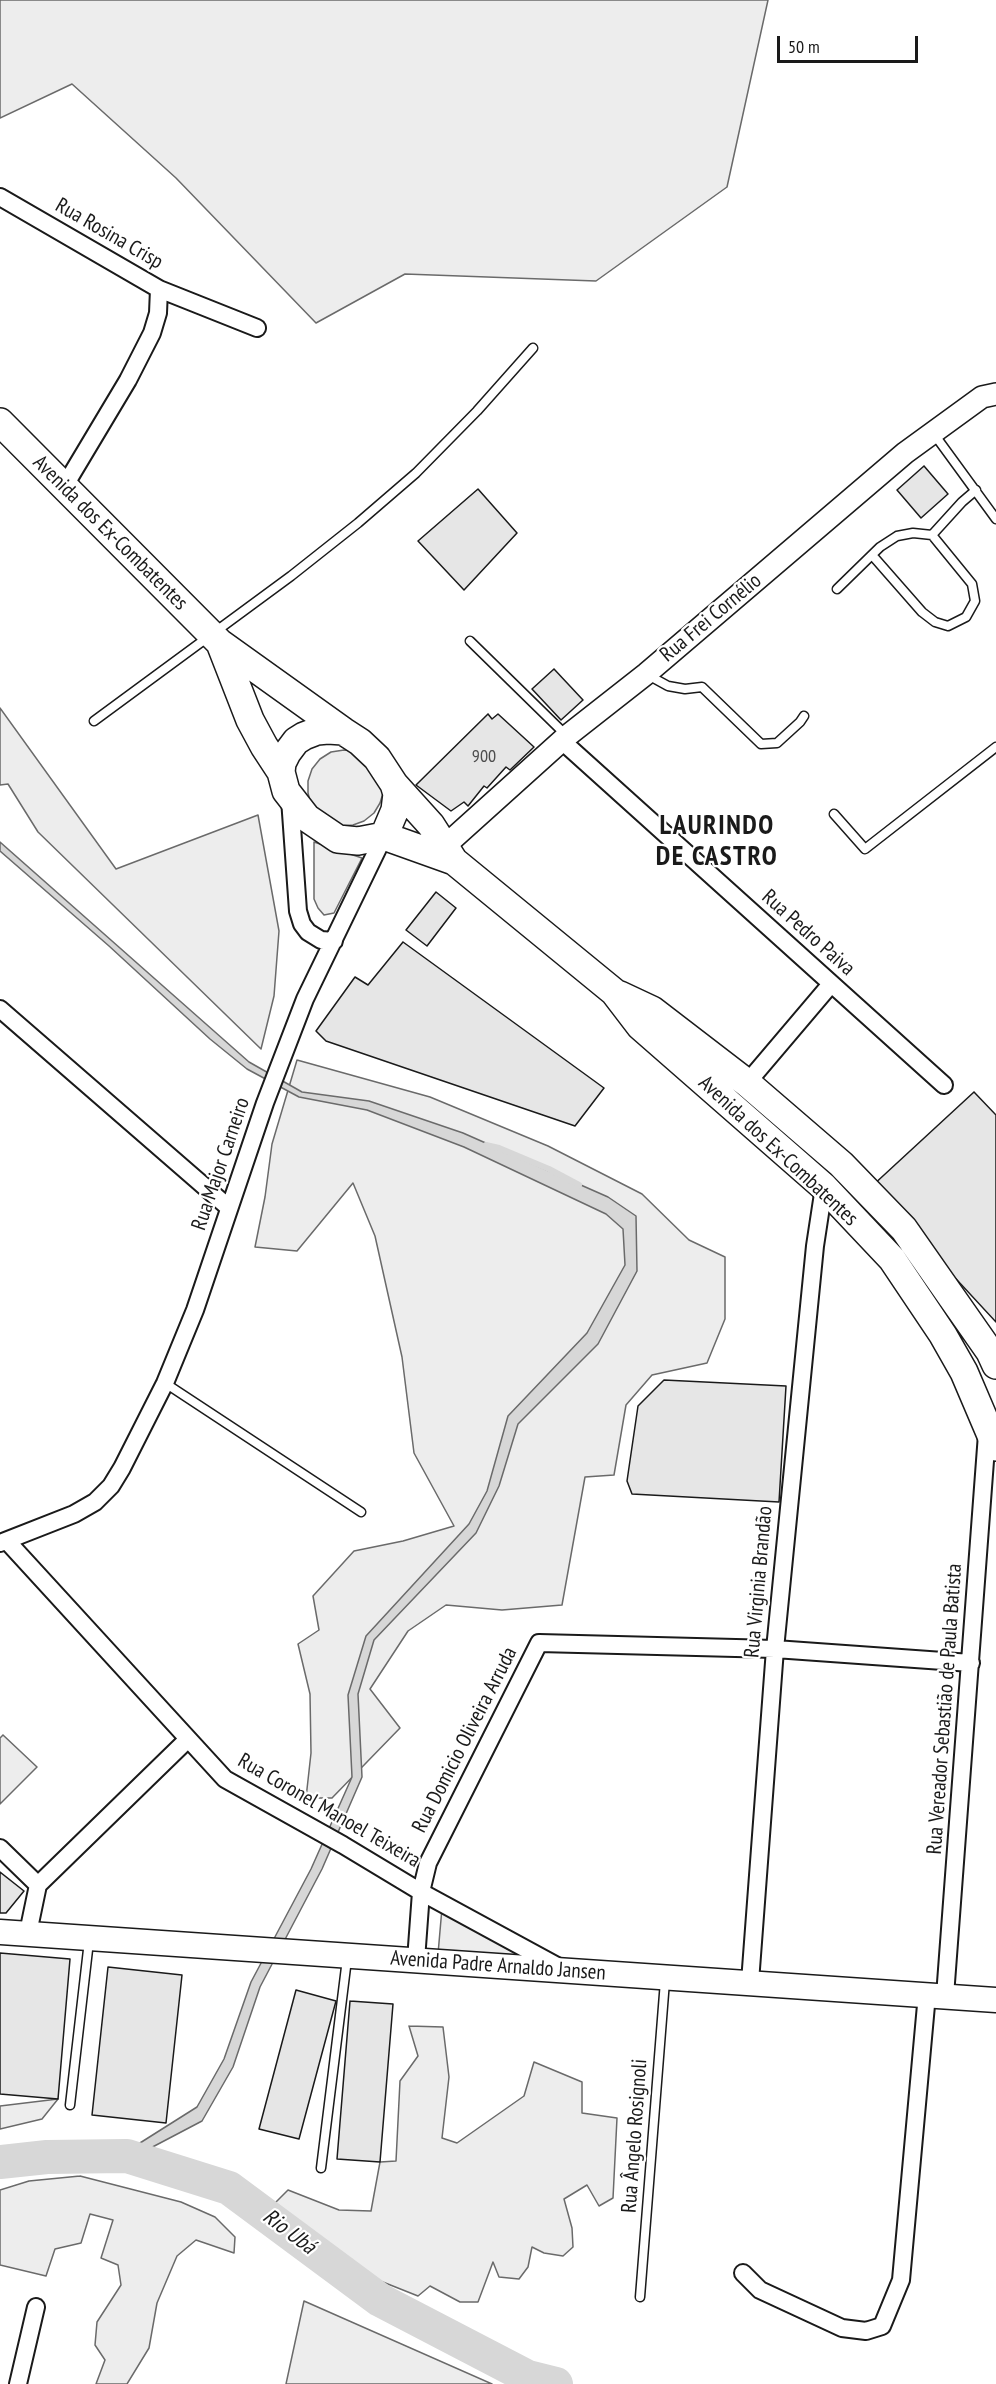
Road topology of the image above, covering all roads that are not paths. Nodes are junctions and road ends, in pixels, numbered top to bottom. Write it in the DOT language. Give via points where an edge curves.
graph roads {
  1 [pos="0,197"];
  2 [pos="159,289"];
  3 [pos="257,328"];
  4 [pos="533,348"];
  5 [pos="989,395"];
  6 [pos="0,422"];
  7 [pos="932,432"];
  8 [pos="64,487"];
  9 [pos="976,490"];
  10 [pos="996,519"];
  11 [pos="932,535"];
  12 [pos="872,555"];
  13 [pos="837,589"];
  14 [pos="215,639"];
  15 [pos="470,641"];
  16 [pos="646,674"];
  17 [pos="804,716"];
  18 [pos="94,721"];
  19 [pos="342,731"];
  20 [pos="564,739"];
  21 [pos="996,747"];
  22 [pos="281,772"];
  23 [pos="394,784"];
  24 [pos="290,798"];
  25 [pos="834,814"];
  26 [pos="384,836"];
  27 [pos="446,843"];
  28 [pos="334,941"];
  29 [pos="831,984"];
  30 [pos="614,992"];
  31 [pos="0,1009"];
  32 [pos="747,1083"];
  33 [pos="944,1085"];
  34 [pos="824,1187"];
  35 [pos="228,1207"];
  36 [pos="994,1356"];
  37 [pos="165,1383"];
  38 [pos="992,1437"];
  39 [pos="361,1512"];
  40 [pos="3,1542"];
  41 [pos="775,1649"];
  42 [pos="971,1663"];
  43 [pos="188,1740"];
  44 [pos="0,1848"];
  45 [pos="38,1885"];
  46 [pos="421,1892"];
  47 [pos="0,1932"];
  48 [pos="28,1933"];
  49 [pos="89,1938"];
  50 [pos="347,1955"];
  51 [pos="416,1960"];
  52 [pos="566,1970"];
  53 [pos="665,1977"];
  54 [pos="750,1982"];
  55 [pos="936,1995"];
  56 [pos="996,2000"];
  57 [pos="70,2105"];
  58 [pos="321,2168"];
  59 [pos="743,2273"];
  60 [pos="640,2297"];
  61 [pos="36,2307"];
  62 [pos="18,2384"];
  1 -- 2 [label="street, Rua Rosina Crisp"];
  2 -- 3 [label="street"];
  2 -- 8 [label="street, Rua Rosina Crisp" via="152,333"];
  4 -- 14 [label="lane" via="416,473"];
  5 -- 7 [label="street, Rua Frei Cornélio"];
  6 -- 8 [label="main road, Avenida dos Ex-Combatentes"];
  7 -- 9 [label="lane"];
  7 -- 16 [label="street, Rua Frei Cornélio"];
  8 -- 14 [label="main road, Avenida dos Ex-Combatentes"];
  9 -- 10 [label="lane"];
  9 -- 11 [label="lane"];
  11 -- 12 [label="lane" via="897,536"];
  11 -- 12 [label="lane" via="972,584 975,601 966,617 948,626 922,612"];
  12 -- 13 [label="lane"];
  14 -- 18 [label="lane"];
  14 -- 19 [label="main road, Avenida dos Ex-Combatentes"];
  14 -- 22 [label="main road, Avenida dos Ex-Combatentes" via="250,720"];
  15 -- 20 [label="lane"];
  16 -- 17 [label="lane" via="668,686 702,687 761,744 777,743"];
  16 -- 20 [label="street, Rua Frei Cornélio"];
  19 -- 22 [label="main road" via="317,731 296,741 282,763"];
  19 -- 23 [label="main road" via="377,758"];
  20 -- 27 [label="street, Rua Frei Cornélio"];
  20 -- 29 [label="street, Rua Pedro Paiva"];
  21 -- 25 [label="lane" via="865,849"];
  22 -- 24 [label="main road"];
  23 -- 26 [label="main road" via="395,810"];
  23 -- 27 [label="main road, Avenida dos Ex-Combatentes"];
  24 -- 26 [label="main road" via="307,818 338,839 358,841"];
  24 -- 28 [label="street" via="298,911 308,932 321,940"];
  26 -- 27 [label="main road, Avenida dos Ex-Combatentes"];
  26 -- 28 [label="street, Rua Major Carneiro"];
  27 -- 30 [label="main road, Avenida dos Ex-Combatentes"];
  28 -- 35 [label="street, Rua Major Carneiro" via="280,1060"];
  29 -- 32 [label="street"];
  29 -- 33 [label="street, Rua Pedro Paiva"];
  30 -- 32 [label="main road, Avenida dos Ex-Combatentes" via="652,1010"];
  30 -- 34 [label="main road, Avenida dos Ex-Combatentes" via="640,1026"];
  31 -- 35 [label="street"];
  32 -- 36 [label="main road, Avenida dos Ex-Combatentes" via="842,1164 904,1229"];
  34 -- 38 [label="main road, Avenida dos Ex-Combatentes" via="892,1259 964,1372"];
  34 -- 41 [label="street, Rua Virginia Brandão"];
  35 -- 37 [label="street, Rua Major Carneiro" via="195,1310"];
  37 -- 39 [label="lane"];
  37 -- 40 [label="street, Rua Major Carneiro" via="123,1468 95,1502"];
  38 -- 42 [label="street, Rua Vereador Sebastião de Paula Batista"];
  40 -- 43 [label="street, Rua Coronel Manoel Teixeira"];
  41 -- 42 [label="street, Rua Domicio Oliveira Arruda"];
  41 -- 46 [label="street, Rua Domicio Oliveira Arruda" via="539,1643 428,1863"];
  41 -- 54 [label="street, Rua Virginia Brandão"];
  42 -- 55 [label="street, Rua Vereador Sebastião de Paula Batista"];
  43 -- 45 [label="street"];
  43 -- 46 [label="street, Rua Coronel Manoel Teixeira" via="225,1779"];
  44 -- 45 [label="street"];
  45 -- 48 [label="street"];
  46 -- 51 [label="street"];
  46 -- 52 [label="street, Rua Coronel Manoel Teixeira"];
  47 -- 48 [label="main road, Avenida Padre Arnaldo Jansen"];
  48 -- 49 [label="main road, Avenida Padre Arnaldo Jansen"];
  49 -- 50 [label="main road, Avenida Padre Arnaldo Jansen"];
  49 -- 57 [label="lane"];
  50 -- 51 [label="main road, Avenida Padre Arnaldo Jansen"];
  50 -- 58 [label="lane"];
  51 -- 52 [label="main road, Avenida Padre Arnaldo Jansen"];
  52 -- 53 [label="main road, Avenida Padre Arnaldo Jansen"];
  53 -- 54 [label="main road, Avenida Padre Arnaldo Jansen"];
  53 -- 60 [label="lane, Rua Ângelo Rosignoli"];
  54 -- 55 [label="main road, Avenida Padre Arnaldo Jansen"];
  55 -- 56 [label="main road, Avenida Padre Arnaldo Jansen"];
  55 -- 59 [label="street, Rua Vereador Sebastião de Paula Batista" via="901,2280 882,2326 866,2331 842,2328 760,2290"];
  61 -- 62 [label="street"];
}
